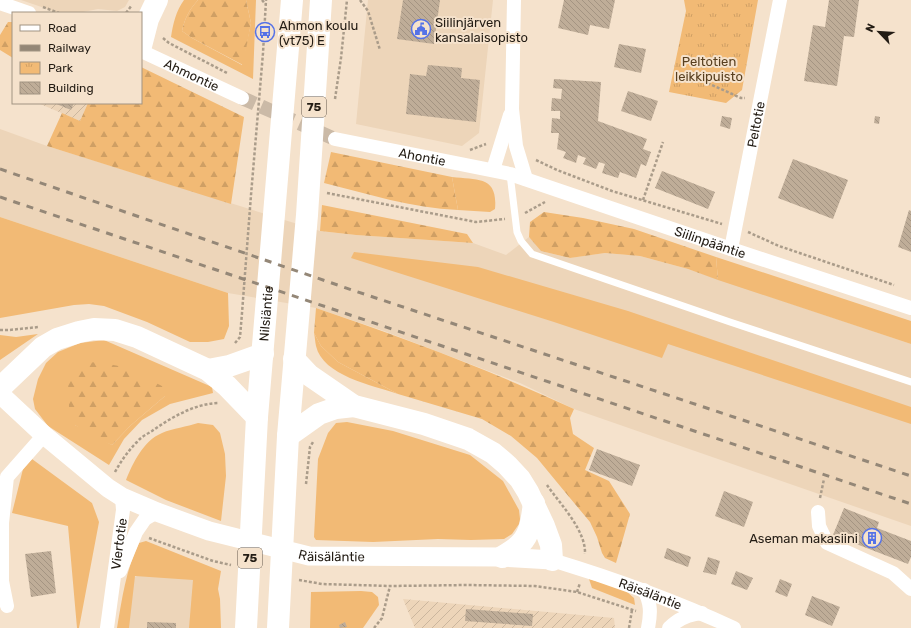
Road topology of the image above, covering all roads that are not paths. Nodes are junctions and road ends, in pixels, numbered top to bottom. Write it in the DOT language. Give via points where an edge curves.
graph roads {
  1 [pos="157,0"];
  2 [pos="292,0"];
  3 [pos="321,0"];
  4 [pos="514,0"];
  5 [pos="780,0"];
  6 [pos="1,7"];
  7 [pos="24,12"];
  8 [pos="142,42"];
  9 [pos="142,51"];
  10 [pos="242,98"];
  11 [pos="512,109"];
  12 [pos="335,139"];
  13 [pos="492,170"];
  14 [pos="510,174"];
  15 [pos="526,179"];
  16 [pos="731,249"];
  17 [pos="911,308"];
  18 [pos="263,354"];
  19 [pos="294,359"];
  20 [pos="208,370"];
  21 [pos="911,382"];
  22 [pos="0,388"];
  23 [pos="0,394"];
  24 [pos="354,406"];
  25 [pos="257,416"];
  26 [pos="44,434"];
  27 [pos="288,436"];
  28 [pos="115,493"];
  29 [pos="534,503"];
  30 [pos="157,512"];
  31 [pos="818,512"];
  32 [pos="502,557"];
  33 [pos="552,560"];
  34 [pos="911,589"];
  35 [pos="112,590"];
  36 [pos="644,590"];
  37 [pos="8,606"];
  38 [pos="702,613"];
  39 [pos="649,622"];
  40 [pos="246,627"];
  41 [pos="107,628"];
  42 [pos="278,628"];
  43 [pos="669,628"];
  44 [pos="734,628"];
  1 -- 8 [label="main road" via="148,19"];
  2 -- 18 [label="main road, Nilsiäntie / 75"];
  3 -- 19 [label="main road, 75" via="307,215"];
  4 -- 11 [label="street"];
  5 -- 16 [label="street, Peltotie"];
  6 -- 7 [label="street"];
  9 -- 10 [label="street, Ahmontie"];
  11 -- 13 [label="street"];
  11 -- 15 [label="street" via="516,146"];
  12 -- 13 [label="street, Ahontie"];
  13 -- 14 [label="street, Ahontie"];
  14 -- 15 [label="street, Siilinpääntie"];
  14 -- 21 [label="lane" via="517,232 521,242 532,254"];
  15 -- 16 [label="street, Siilinpääntie"];
  16 -- 17 [label="street, Siilinpääntie"];
  18 -- 20 [label="main road" via="229,366"];
  18 -- 25 [label="main road, Nilsiäntie / 75"];
  19 -- 24 [label="main road" via="309,375"];
  19 -- 27 [label="main road, 75"];
  20 -- 22 [label="main road" via="137,337 115,330 94,329 57,339 42,347"];
  20 -- 25 [label="main road"];
  23 -- 26 [label="street, Räisäläntie"];
  24 -- 27 [label="main road" via="336,408 319,414"];
  24 -- 29 [label="main road" via="424,424 481,445 520,479"];
  25 -- 40 [label="main road, Nilsiäntie / 75"];
  26 -- 28 [label="street, Räisäläntie"];
  26 -- 37 [label="street" via="7,477 2,523 2,581"];
  27 -- 42 [label="main road, 75"];
  28 -- 30 [label="street, Räisäläntie"];
  28 -- 35 [label="street, Viertotie" via="123,510"];
  29 -- 32 [label="main road" via="532,522 527,534 521,544"];
  29 -- 33 [label="main road" via="551,545"];
  30 -- 32 [label="street, Räisäläntie" via="209,532 309,556"];
  30 -- 35 [label="street, Viertotie" via="145,519 136,532"];
  31 -- 34 [label="street" via="819,526 827,543 893,573"];
  32 -- 33 [label="street, Räisäläntie"];
  33 -- 36 [label="street, Räisäläntie"];
  35 -- 41 [label="street, Viertotie"];
  36 -- 38 [label="street, Räisäläntie"];
  36 -- 39 [label="street" via="650,604"];
  38 -- 43 [label="street" via="684,617"];
  38 -- 44 [label="street, Räisäläntie"];
}
